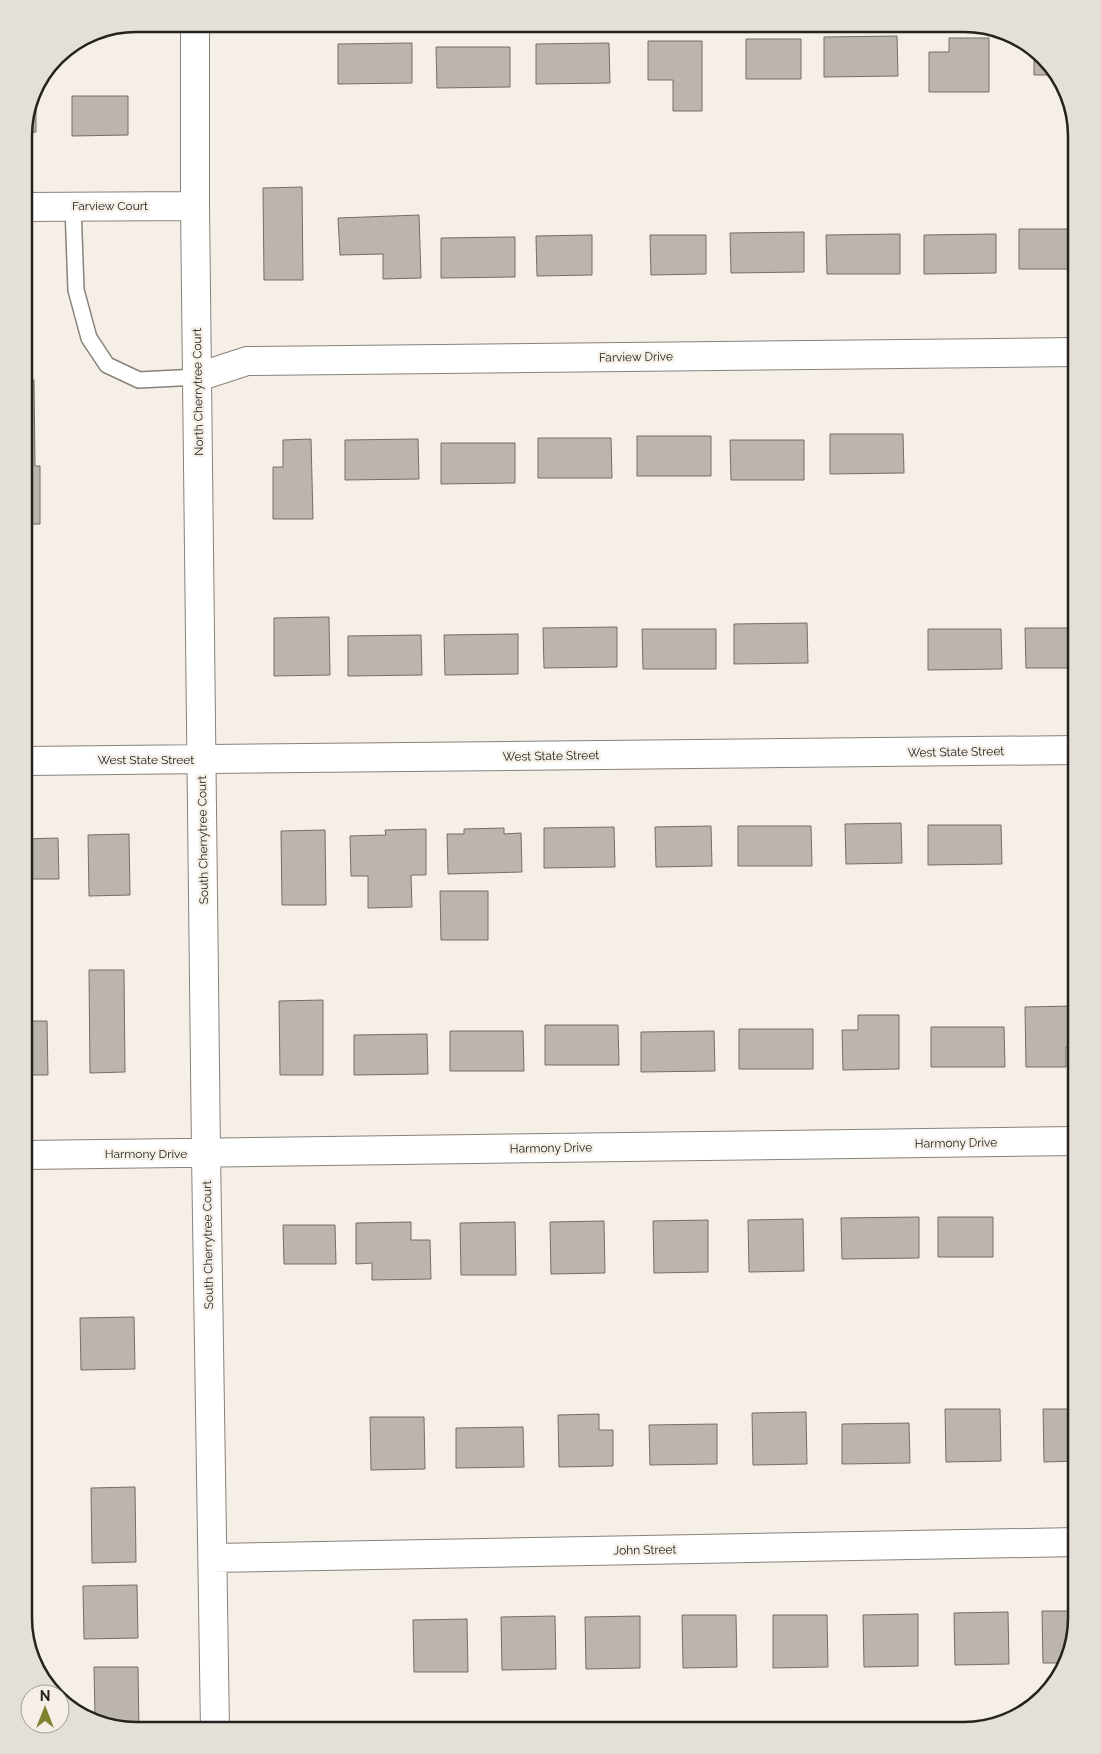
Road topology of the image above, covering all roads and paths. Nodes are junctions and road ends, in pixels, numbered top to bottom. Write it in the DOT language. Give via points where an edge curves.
graph roads {
  1 [pos="195,33"];
  2 [pos="73,206"];
  3 [pos="195,206"];
  4 [pos="33,207"];
  5 [pos="1068,352"];
  6 [pos="198,377"];
  7 [pos="1068,750"];
  8 [pos="203,760"];
  9 [pos="33,761"];
  10 [pos="1068,1141"];
  11 [pos="206,1153"];
  12 [pos="32,1155"];
  13 [pos="1068,1542"];
  14 [pos="214,1558"];
  15 [pos="215,1721"];
  1 -- 3 [label="street, North Cherrytree Court"];
  2 -- 3 [label="street, Farview Court"];
  2 -- 4 [label="street, Farview Court"];
  2 -- 6 [label="lane" via="76,290 89,338 107,364 139,380"];
  3 -- 6 [label="street, North Cherrytree Court"];
  5 -- 6 [label="street, Farview Drive" via="247,361"];
  6 -- 8 [label="street, North Cherrytree Court"];
  7 -- 8 [label="street, West State Street"];
  8 -- 9 [label="street, West State Street"];
  8 -- 11 [label="street, South Cherrytree Court"];
  10 -- 11 [label="street, Harmony Drive"];
  11 -- 12 [label="street, Harmony Drive"];
  11 -- 14 [label="street, South Cherrytree Court"];
  13 -- 14 [label="street, John Street"];
  14 -- 15 [label="street, South Cherrytree Court"];
}
